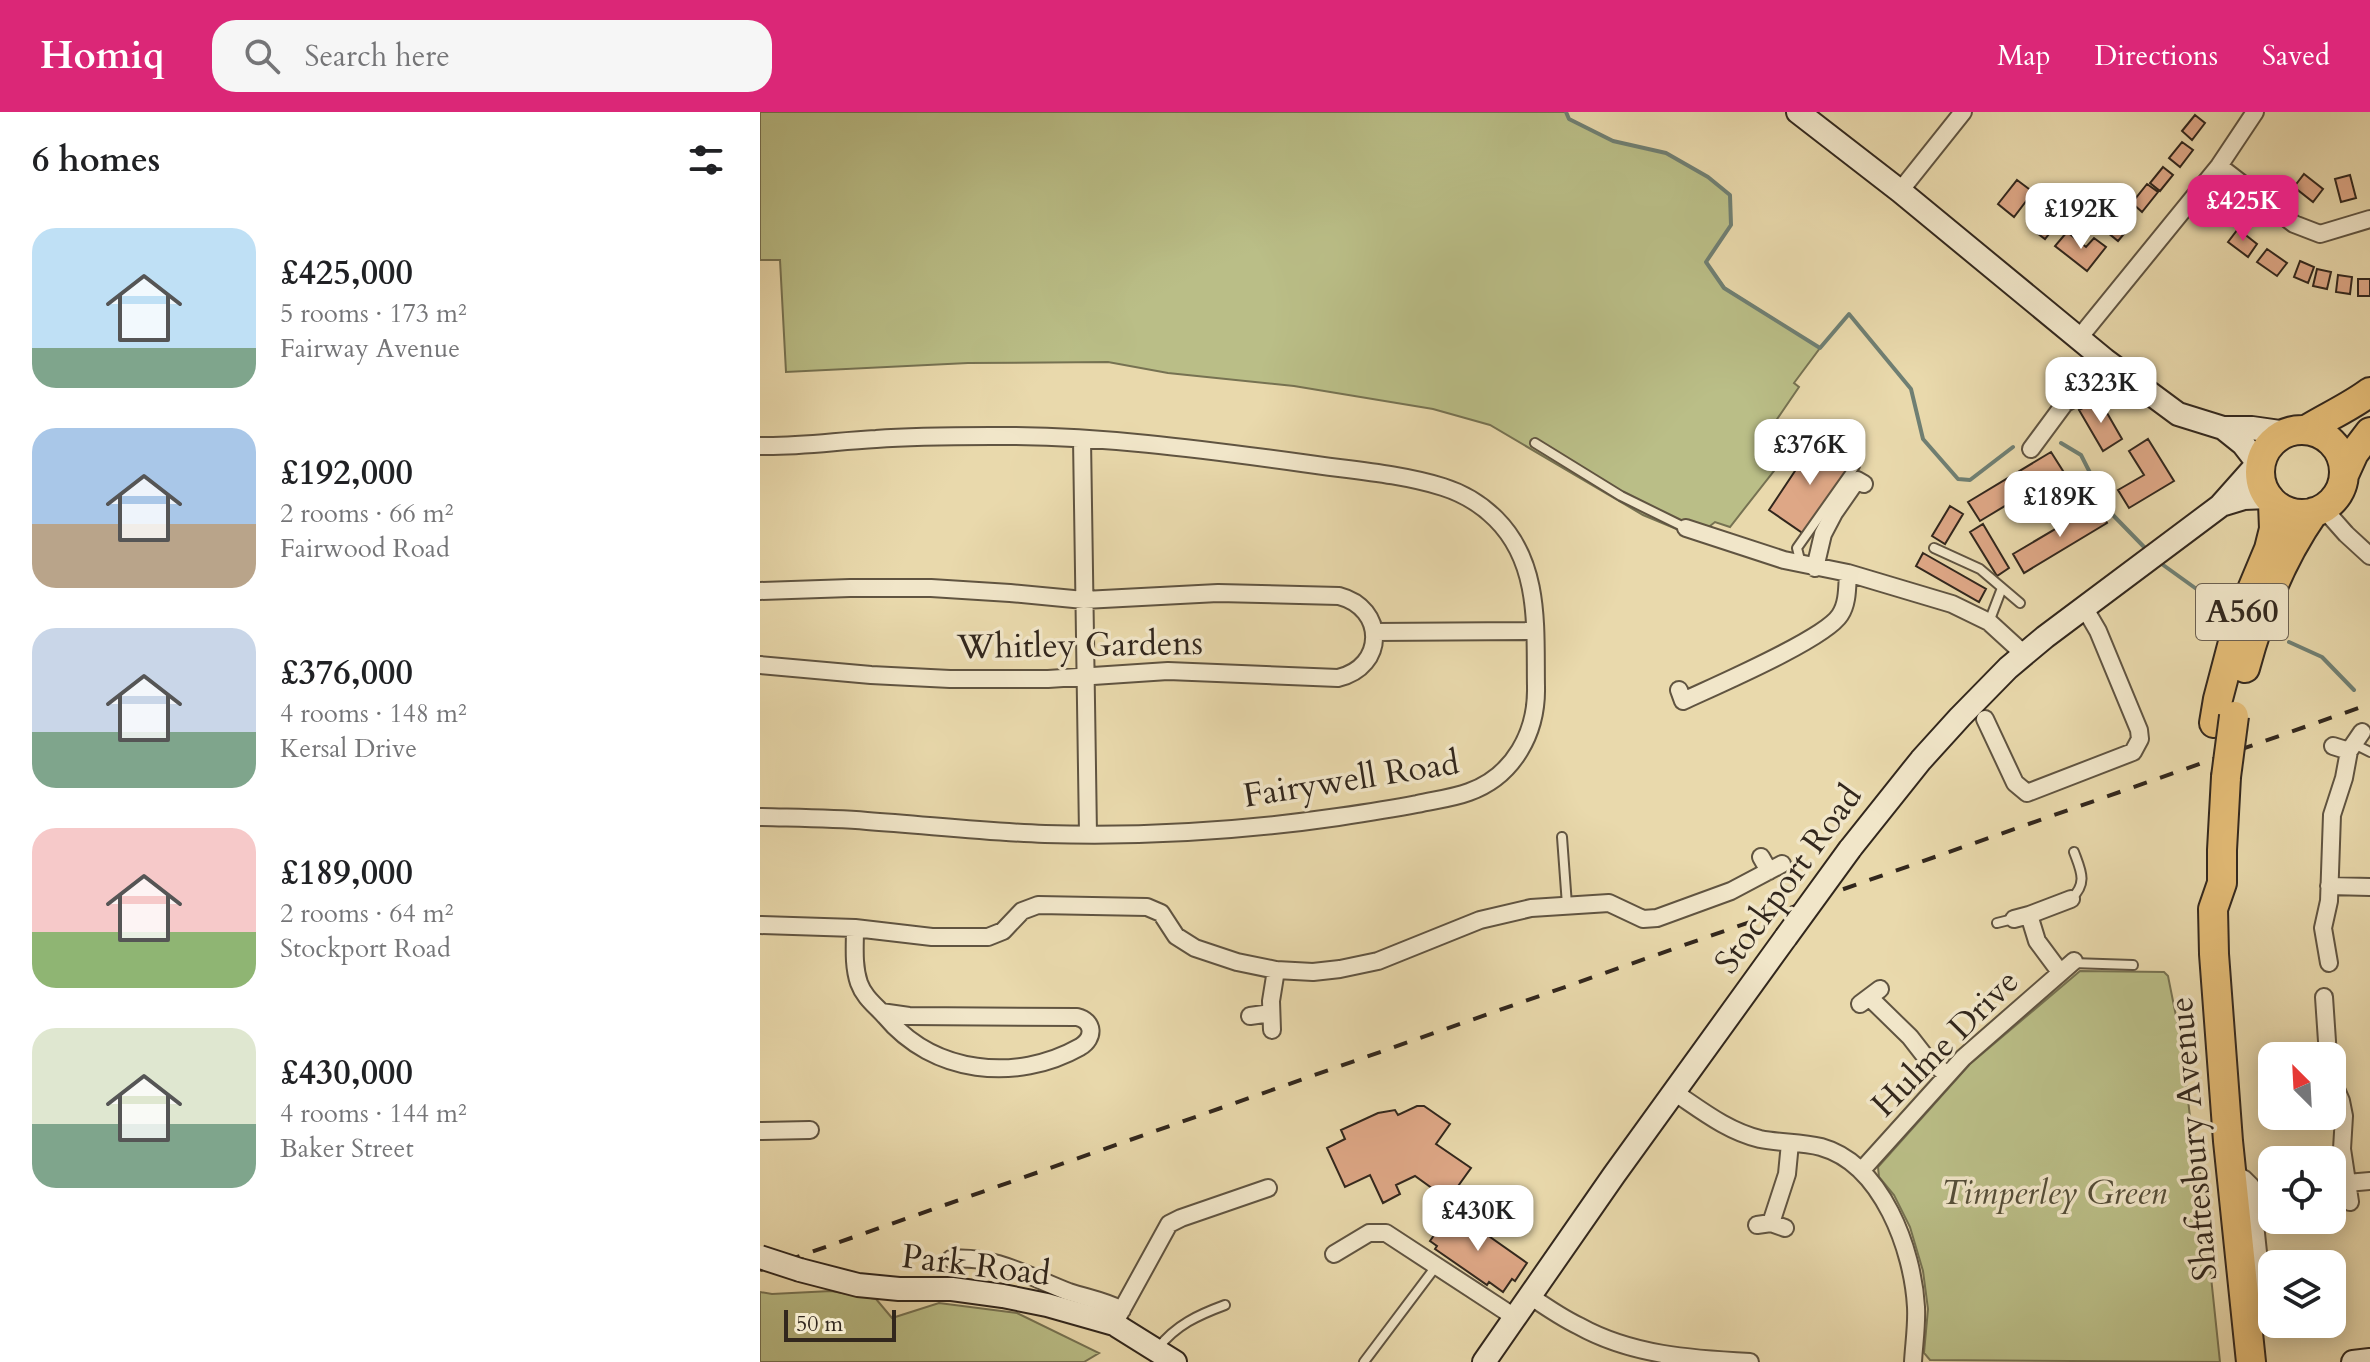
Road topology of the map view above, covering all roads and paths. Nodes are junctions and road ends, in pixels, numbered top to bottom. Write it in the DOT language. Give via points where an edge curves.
graph roads {
  1 [pos="1798,112"];
  2 [pos="1963,112"];
  3 [pos="2255,112"];
  4 [pos="2219,166"];
  5 [pos="1900,191"];
  6 [pos="2370,219"];
  7 [pos="2079,338"];
  8 [pos="2114,367"];
  9 [pos="2370,392"];
  10 [pos="2223,428"];
  11 [pos="2297,432"];
  12 [pos="2370,432"];
  13 [pos="1082,439"];
  14 [pos="1535,443"];
  15 [pos="760,446"];
  16 [pos="2031,449"];
  17 [pos="1855,466"];
  18 [pos="2260,466"];
  19 [pos="2344,475"];
  20 [pos="1864,484"];
  21 [pos="2271,500"];
  22 [pos="2220,506"];
  23 [pos="2318,510"];
  24 [pos="1686,528"];
  25 [pos="1934,548"];
  26 [pos="2370,556"];
  27 [pos="1808,566"];
  28 [pos="1848,573"];
  29 [pos="2002,588"];
  30 [pos="760,591"];
  31 [pos="1084,600"];
  32 [pos="2020,603"];
  33 [pos="2084,607"];
  34 [pos="1989,622"];
  35 [pos="1535,631"];
  36 [pos="1374,632"];
  37 [pos="2024,654"];
  38 [pos="760,665"];
  39 [pos="1085,676"];
  40 [pos="1679,690"];
  41 [pos="1985,719"];
  42 [pos="2224,719"];
  43 [pos="2350,743"];
  44 [pos="2370,752"];
  45 [pos="760,817"];
  46 [pos="1088,834"];
  47 [pos="1562,837"];
  48 [pos="2074,852"];
  49 [pos="1770,864"];
  50 [pos="2329,886"];
  51 [pos="2370,887"];
  52 [pos="2071,899"];
  53 [pos="1567,905"];
  54 [pos="2022,917"];
  55 [pos="1997,923"];
  56 [pos="760,925"];
  57 [pos="855,928"];
  58 [pos="2329,963"];
  59 [pos="2133,965"];
  60 [pos="2068,966"];
  61 [pos="1276,970"];
  62 [pos="1870,997"];
  63 [pos="2324,997"];
  64 [pos="881,1012"];
  65 [pos="1250,1016"];
  66 [pos="2330,1042"];
  67 [pos="1947,1075"];
  68 [pos="1674,1092"];
  69 [pos="810,1130"];
  70 [pos="2343,1130"];
  71 [pos="760,1131"];
  72 [pos="1790,1143"];
  73 [pos="1861,1171"];
  74 [pos="2370,1181"];
  75 [pos="2347,1183"];
  76 [pos="1268,1188"];
  77 [pos="2350,1202"];
  78 [pos="1771,1225"];
  79 [pos="1334,1254"];
  80 [pos="760,1257"];
  81 [pos="951,1259"];
  82 [pos="1437,1265"];
  83 [pos="1530,1296"];
  84 [pos="1225,1305"];
  85 [pos="1118,1317"];
  86 [pos="1516,1318"];
  87 [pos="1166,1356"];
  88 [pos="2370,1360"];
  89 [pos="1364,1362"];
  90 [pos="1484,1362"];
  91 [pos="1750,1362"];
  92 [pos="1913,1362"];
  93 [pos="2251,1362"];
  94 [pos="2353,1362"];
  1 -- 5 [label="main road"];
  2 -- 5 [label="street"];
  3 -- 4 [label="street"];
  4 -- 6 [label="street" via="2294,224 2320,234"];
  4 -- 7 [label="street"];
  5 -- 7 [label="main road"];
  7 -- 8 [label="main road"];
  8 -- 10 [label="main road" via="2178,414"];
  8 -- 16 [label="street" via="2096,387 2065,403"];
  9 -- 11 [label="highway"];
  10 -- 11 [label="main road"];
  10 -- 18 [label="main road"];
  11 -- 18 [label="highway" via="2268,447"];
  11 -- 19 [label="highway" via="2331,442"];
  12 -- 19 [label="highway, A560"];
  13 -- 15 [label="street, Fairywell Road" via="936,437"];
  13 -- 31 [label="street"];
  13 -- 35 [label="street, Fairywell Road" via="1328,467 1452,490 1490,513 1516,545 1530,580"];
  14 -- 24 [label="lane"];
  17 -- 27 [label="lane" via="1797,548"];
  18 -- 21 [label="highway, A560"];
  18 -- 22 [label="main road, Stockport Road"];
  19 -- 23 [label="highway, A560" via="2340,491"];
  20 -- 27 [label="street" via="1857,480 1834,513"];
  21 -- 22 [label="main road, Stockport Road" via="2244,498"];
  21 -- 23 [label="highway" via="2296,514"];
  21 -- 42 [label="highway, Shaftesbury Avenue / A560" via="2274,529 2269,549 2238,623 2218,699"];
  22 -- 33 [label="main road, Stockport Road"];
  23 -- 26 [label="street"];
  23 -- 42 [label="highway, Shaftesbury Avenue / A560" via="2295,539 2263,609"];
  24 -- 27 [label="street"];
  25 -- 29 [label="lane" via="1980,569"];
  27 -- 28 [label="street"];
  28 -- 34 [label="street" via="1943,600"];
  28 -- 40 [label="street" via="1845,606 1833,625 1683,701"];
  29 -- 32 [label="lane"];
  29 -- 34 [label="lane"];
  30 -- 31 [label="street, Whitley Gardens" via="905,587"];
  31 -- 36 [label="street, Whitley Gardens" via="1218,593 1339,596 1361,606"];
  31 -- 39 [label="street"];
  33 -- 37 [label="main road, Stockport Road"];
  33 -- 41 [label="street" via="2139,730 2133,752 2027,793 2015,783"];
  34 -- 37 [label="street"];
  35 -- 36 [label="street"];
  35 -- 46 [label="street, Fairywell Road" via="1536,703 1530,732 1516,758 1481,787 1450,798 1303,822"];
  36 -- 39 [label="street, Whitley Gardens" via="1367,661 1338,678 1168,671"];
  37 -- 68 [label="main road, Stockport Road, bridge" via="1950,727 1889,799"];
  38 -- 39 [label="street, Whitley Gardens" via="983,680"];
  39 -- 46 [label="street"];
  42 -- 93 [label="highway, Shaftesbury Avenue / A560" via="2216,780 2203,822 2203,886 2213,909 2217,1009"];
  43 -- 44 [label="lane"];
  43 -- 50 [label="street" via="2332,815"];
  45 -- 46 [label="street, Fairywell Road"];
  47 -- 53 [label="lane"];
  48 -- 52 [label="lane" via="2082,882"];
  49 -- 53 [label="street" via="1731,891 1650,919 1609,903"];
  50 -- 51 [label="street"];
  50 -- 58 [label="street" via="2323,928"];
  52 -- 54 [label="street"];
  53 -- 61 [label="street" via="1492,916 1360,965 1313,972"];
  54 -- 55 [label="lane"];
  54 -- 60 [label="street" via="2037,941"];
  56 -- 57 [label="street"];
  57 -- 61 [label="street" via="988,937 1038,905 1147,907 1161,913 1188,946"];
  57 -- 64 [label="street" via="859,984"];
  59 -- 60 [label="lane"];
  60 -- 67 [label="street, Hulme Drive"];
  61 -- 65 [label="street" via="1271,1022"];
  62 -- 67 [label="street"];
  63 -- 66 [label="street" via="2334,1019"];
  64 -- 64 [label="street" via="1077,1017 1092,1031 1086,1044 1057,1058 1012,1068 980,1068 917,1046"];
  67 -- 73 [label="street, Hulme Drive"];
  68 -- 72 [label="street" via="1735,1130"];
  68 -- 83 [label="main road, Stockport Road"];
  69 -- 71 [label="street"];
  70 -- 75 [label="street"];
  72 -- 73 [label="street" via="1834,1152"];
  72 -- 78 [label="street" via="1787,1174"];
  73 -- 92 [label="street" via="1890,1211 1907,1259 1916,1310"];
  74 -- 75 [label="street"];
  75 -- 77 [label="street"];
  76 -- 85 [label="street" via="1173,1221"];
  79 -- 82 [label="street" via="1376,1232 1393,1236"];
  80 -- 85 [label="main road, Park Road, bridge" via="858,1285 952,1289"];
  81 -- 85 [label="street, Park Road" via="998,1263"];
  82 -- 86 [label="street"];
  82 -- 89 [label="lane"];
  83 -- 86 [label="main road, Stockport Road"];
  83 -- 91 [label="street" via="1580,1327 1627,1346"];
  84 -- 87 [label="lane" via="1195,1316 1168,1335"];
  85 -- 87 [label="main road, Park Road"];
  86 -- 90 [label="main road, Stockport Road"];
  88 -- 94 [label="main road"];
}
